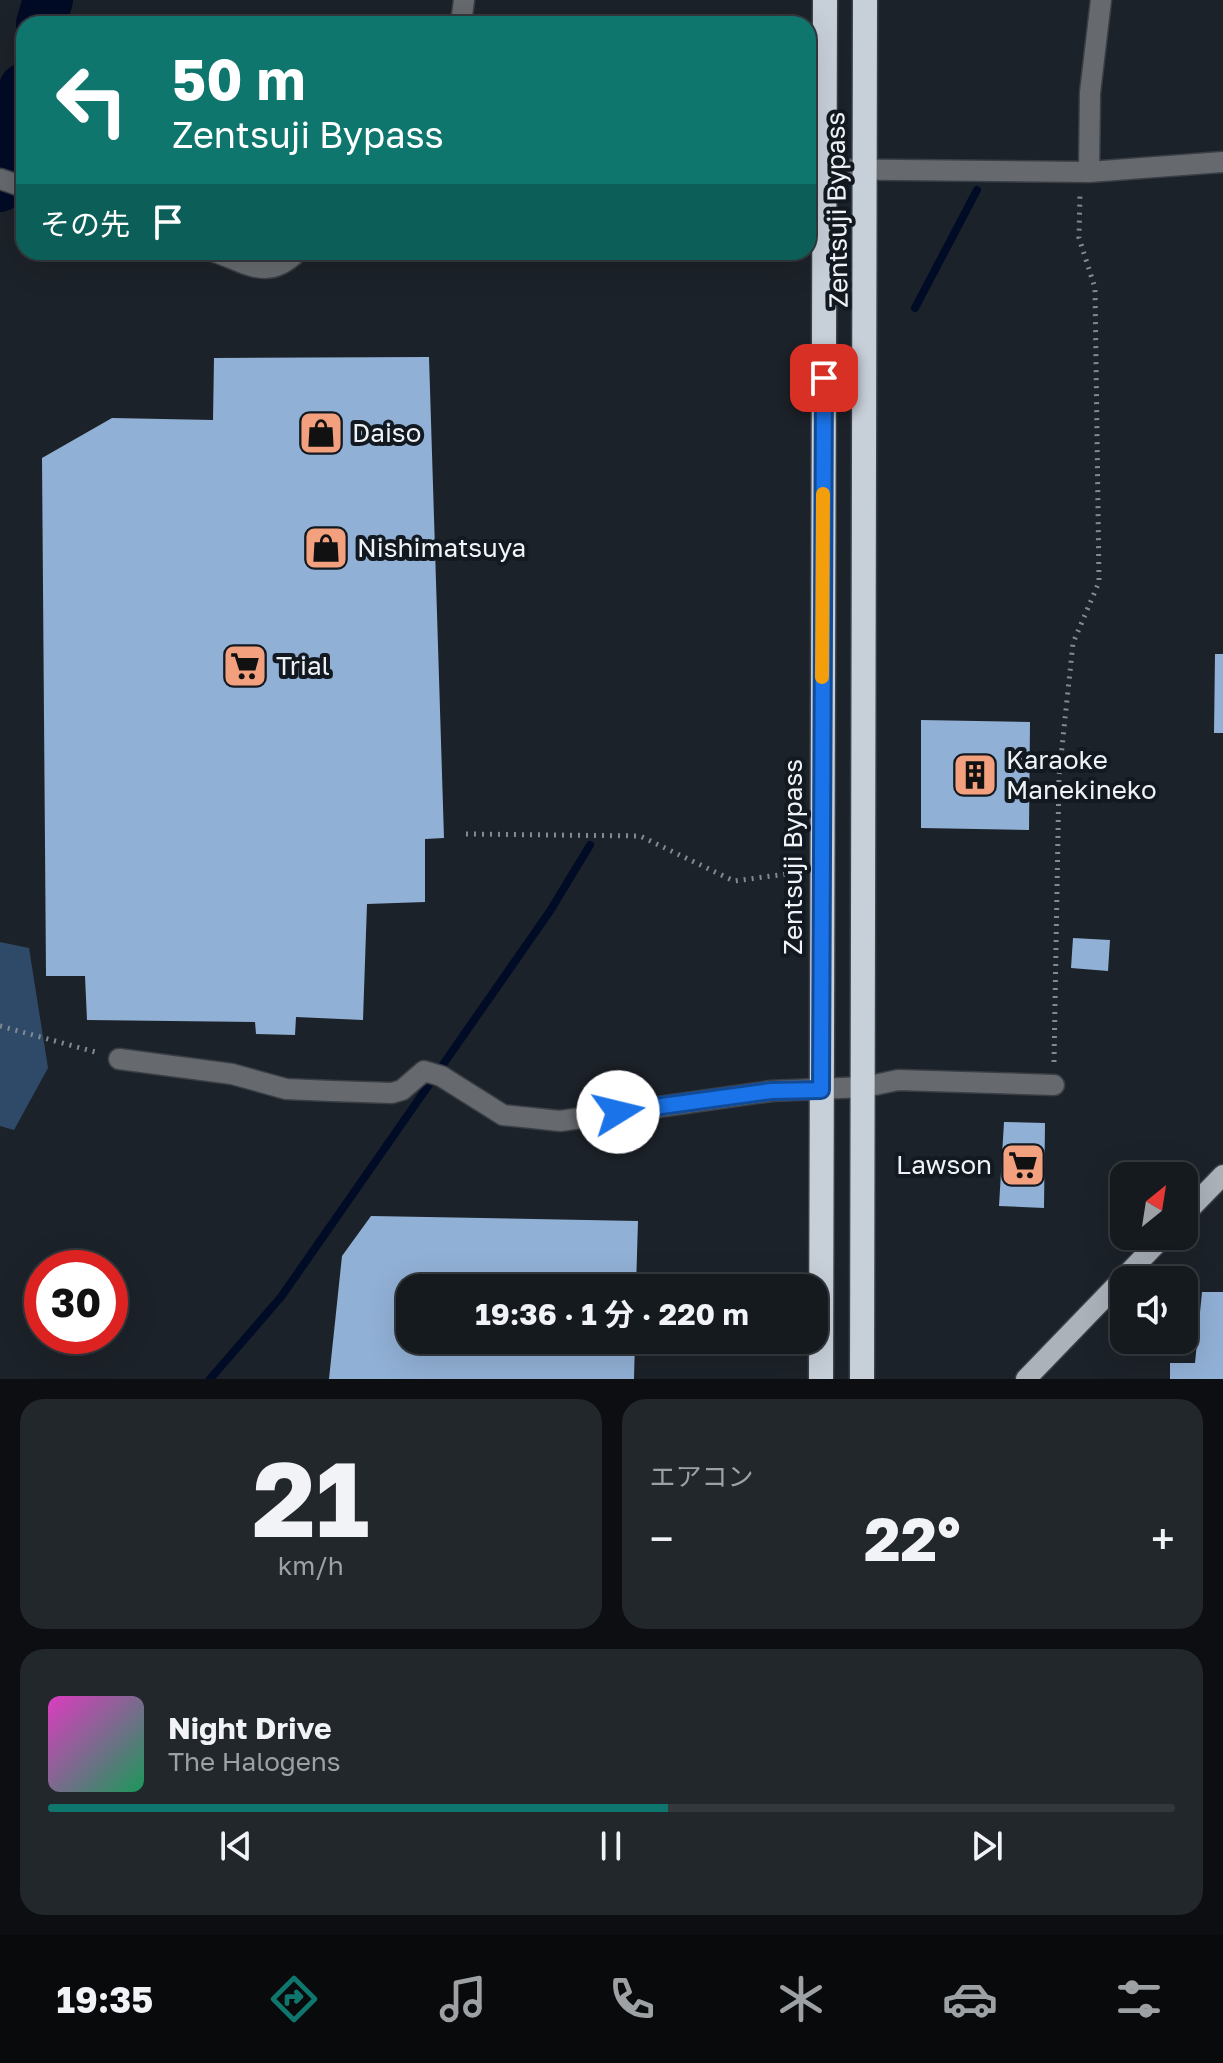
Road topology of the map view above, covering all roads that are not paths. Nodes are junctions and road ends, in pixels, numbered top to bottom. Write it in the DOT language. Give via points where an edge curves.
graph roads {
  1 [pos="825,0"];
  2 [pos="865,0"];
  3 [pos="1101,0"];
  4 [pos="1223,162"];
  5 [pos="867,169"];
  6 [pos="816,170"];
  7 [pos="1085,172"];
  8 [pos="238,260"];
  9 [pos="290,260"];
  10 [pos="119,1059"];
  11 [pos="1054,1085"];
  12 [pos="865,1087"];
  13 [pos="821,1090"];
  14 [pos="1223,1175"];
  15 [pos="1198,1201"];
  16 [pos="1150,1250"];
  17 [pos="821,1379"];
  18 [pos="862,1379"];
  19 [pos="1026,1379"];
  1 -- 6 [label="highway, Zentsuji Bypass"];
  2 -- 5 [label="highway, Zentsuji Bypass"];
  3 -- 7 [label="street"];
  4 -- 7 [label="street"];
  5 -- 6 [label="street"];
  5 -- 7 [label="street"];
  5 -- 12 [label="highway, Zentsuji Bypass"];
  6 -- 13 [label="highway, Zentsuji Bypass"];
  8 -- 9 [label="street" via="263,269 283,267"];
  10 -- 13 [label="street" via="232,1074 286,1089 392,1093 433,1074 503,1115 560,1121 771,1091"];
  11 -- 12 [label="street" via="898,1080"];
  12 -- 13 [label="street"];
  12 -- 18 [label="highway, Zentsuji Bypass"];
  13 -- 17 [label="highway, Zentsuji Bypass"];
  14 -- 15 [label="main road"];
  16 -- 19 [label="main road"];
}
